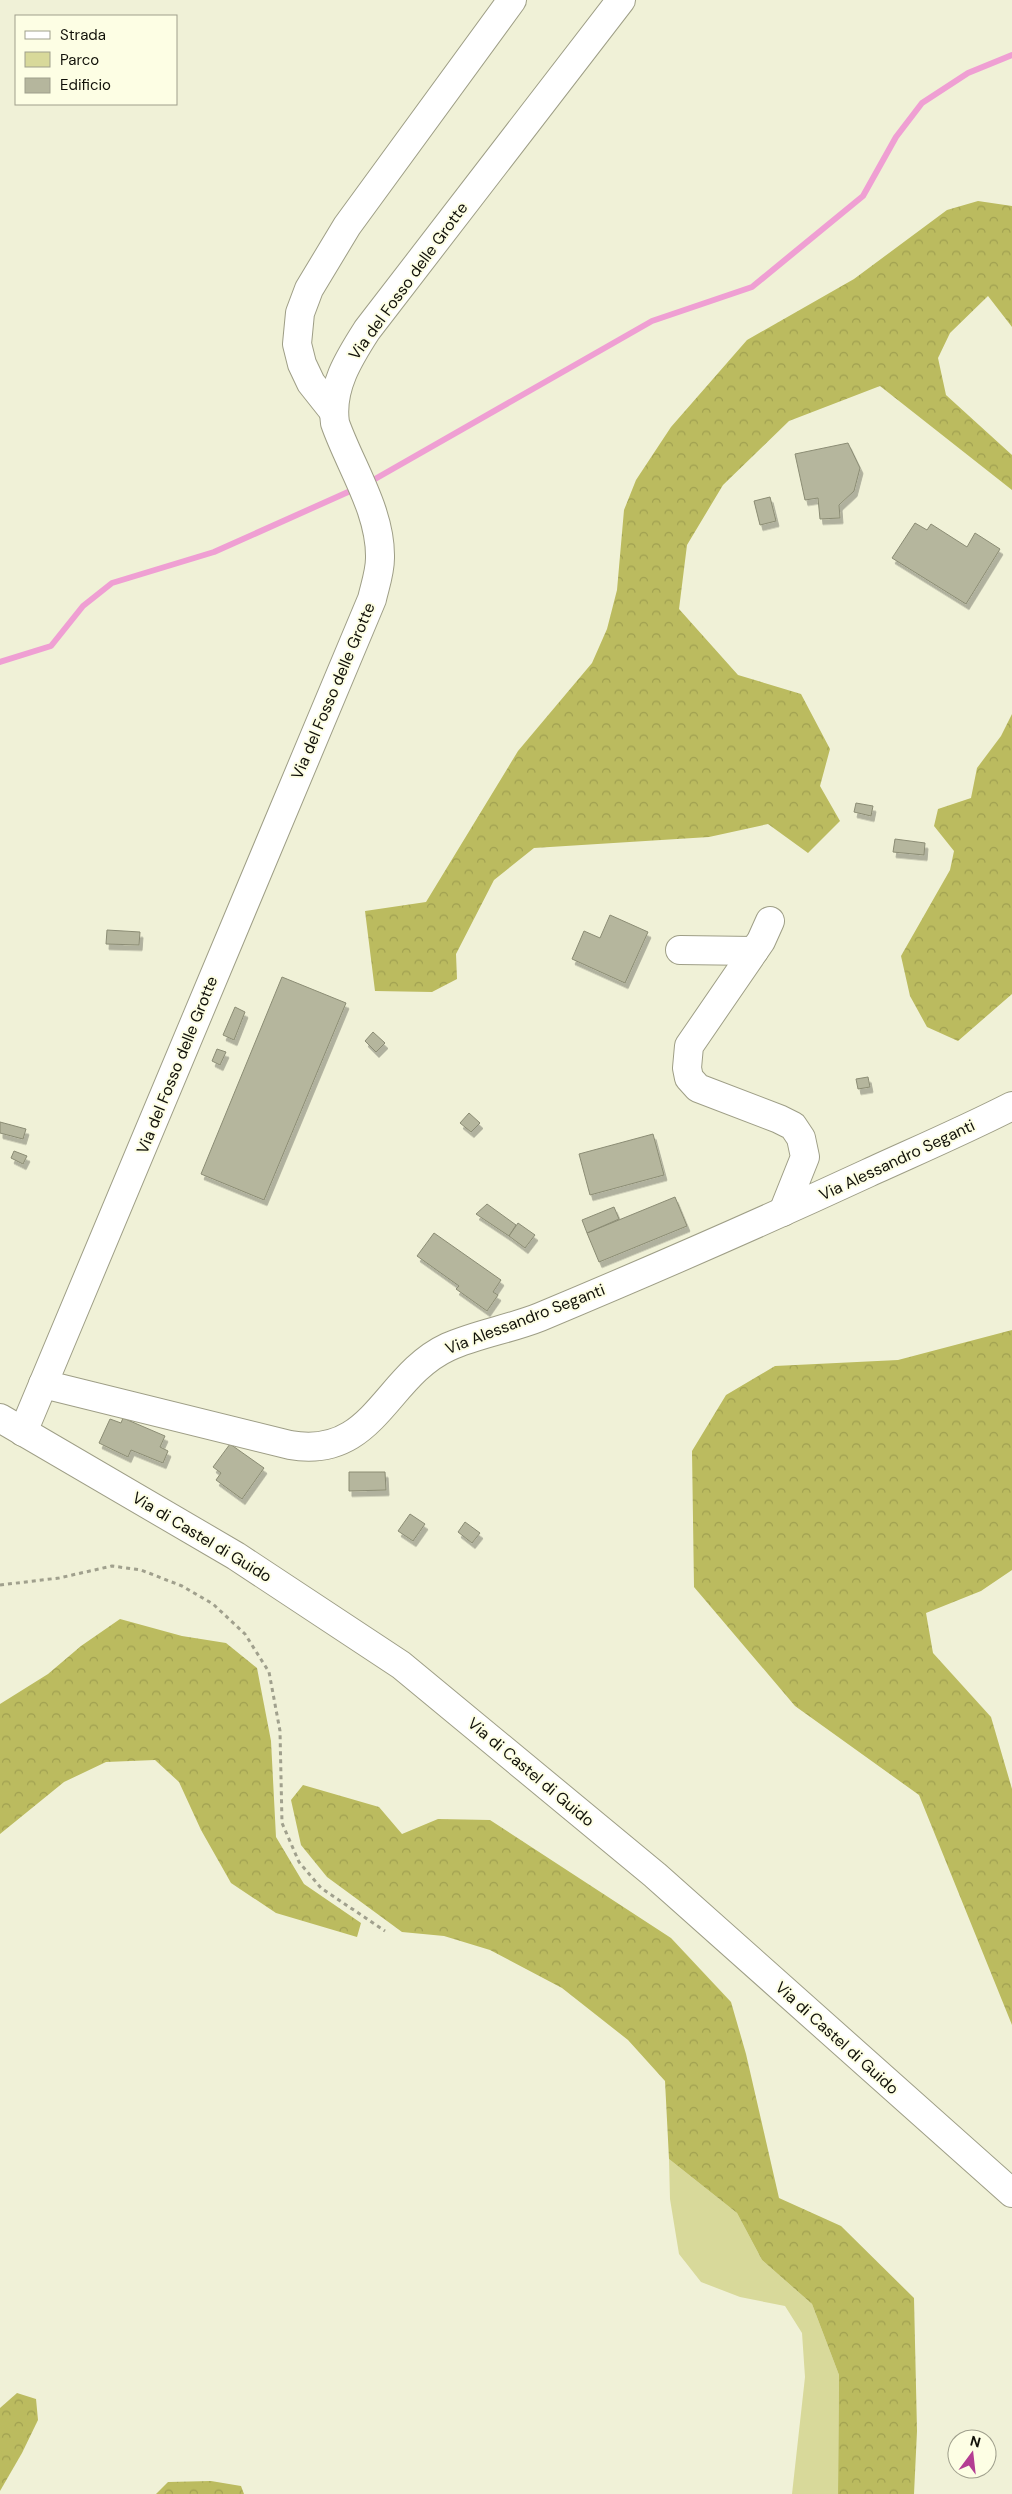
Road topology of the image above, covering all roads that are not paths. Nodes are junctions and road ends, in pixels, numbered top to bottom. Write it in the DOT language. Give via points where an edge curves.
graph roads {
  1 [pos="512,0"];
  2 [pos="620,0"];
  3 [pos="334,412"];
  4 [pos="770,921"];
  5 [pos="680,950"];
  6 [pos="754,951"];
  7 [pos="1012,1106"];
  8 [pos="783,1212"];
  9 [pos="43,1384"];
  10 [pos="0,1418"];
  11 [pos="23,1432"];
  12 [pos="1012,2194"];
  1 -- 3 [label="street" via="347,226 309,289 300,313 297,344 311,383"];
  2 -- 3 [label="street, Via del Fosso delle Grotte" via="367,330 341,375"];
  3 -- 9 [label="street, Via del Fosso delle Grotte" via="341,440 367,499 376,531 380,557 372,599"];
  4 -- 6 [label="street"];
  5 -- 6 [label="street"];
  6 -- 8 [label="street" via="689,1046 686,1068 689,1078 698,1088 779,1119 793,1126 802,1138 805,1157"];
  7 -- 8 [label="street, Via Alessandro Seganti"];
  8 -- 9 [label="street, Via Alessandro Seganti" via="539,1317 444,1349 423,1363 360,1429 325,1447 290,1445"];
  9 -- 11 [label="street, Via del Fosso delle Grotte"];
  10 -- 11 [label="street, Via di Castel di Guido"];
  11 -- 12 [label="street, Via di Castel di Guido" via="236,1556 401,1666 655,1875"];
}
